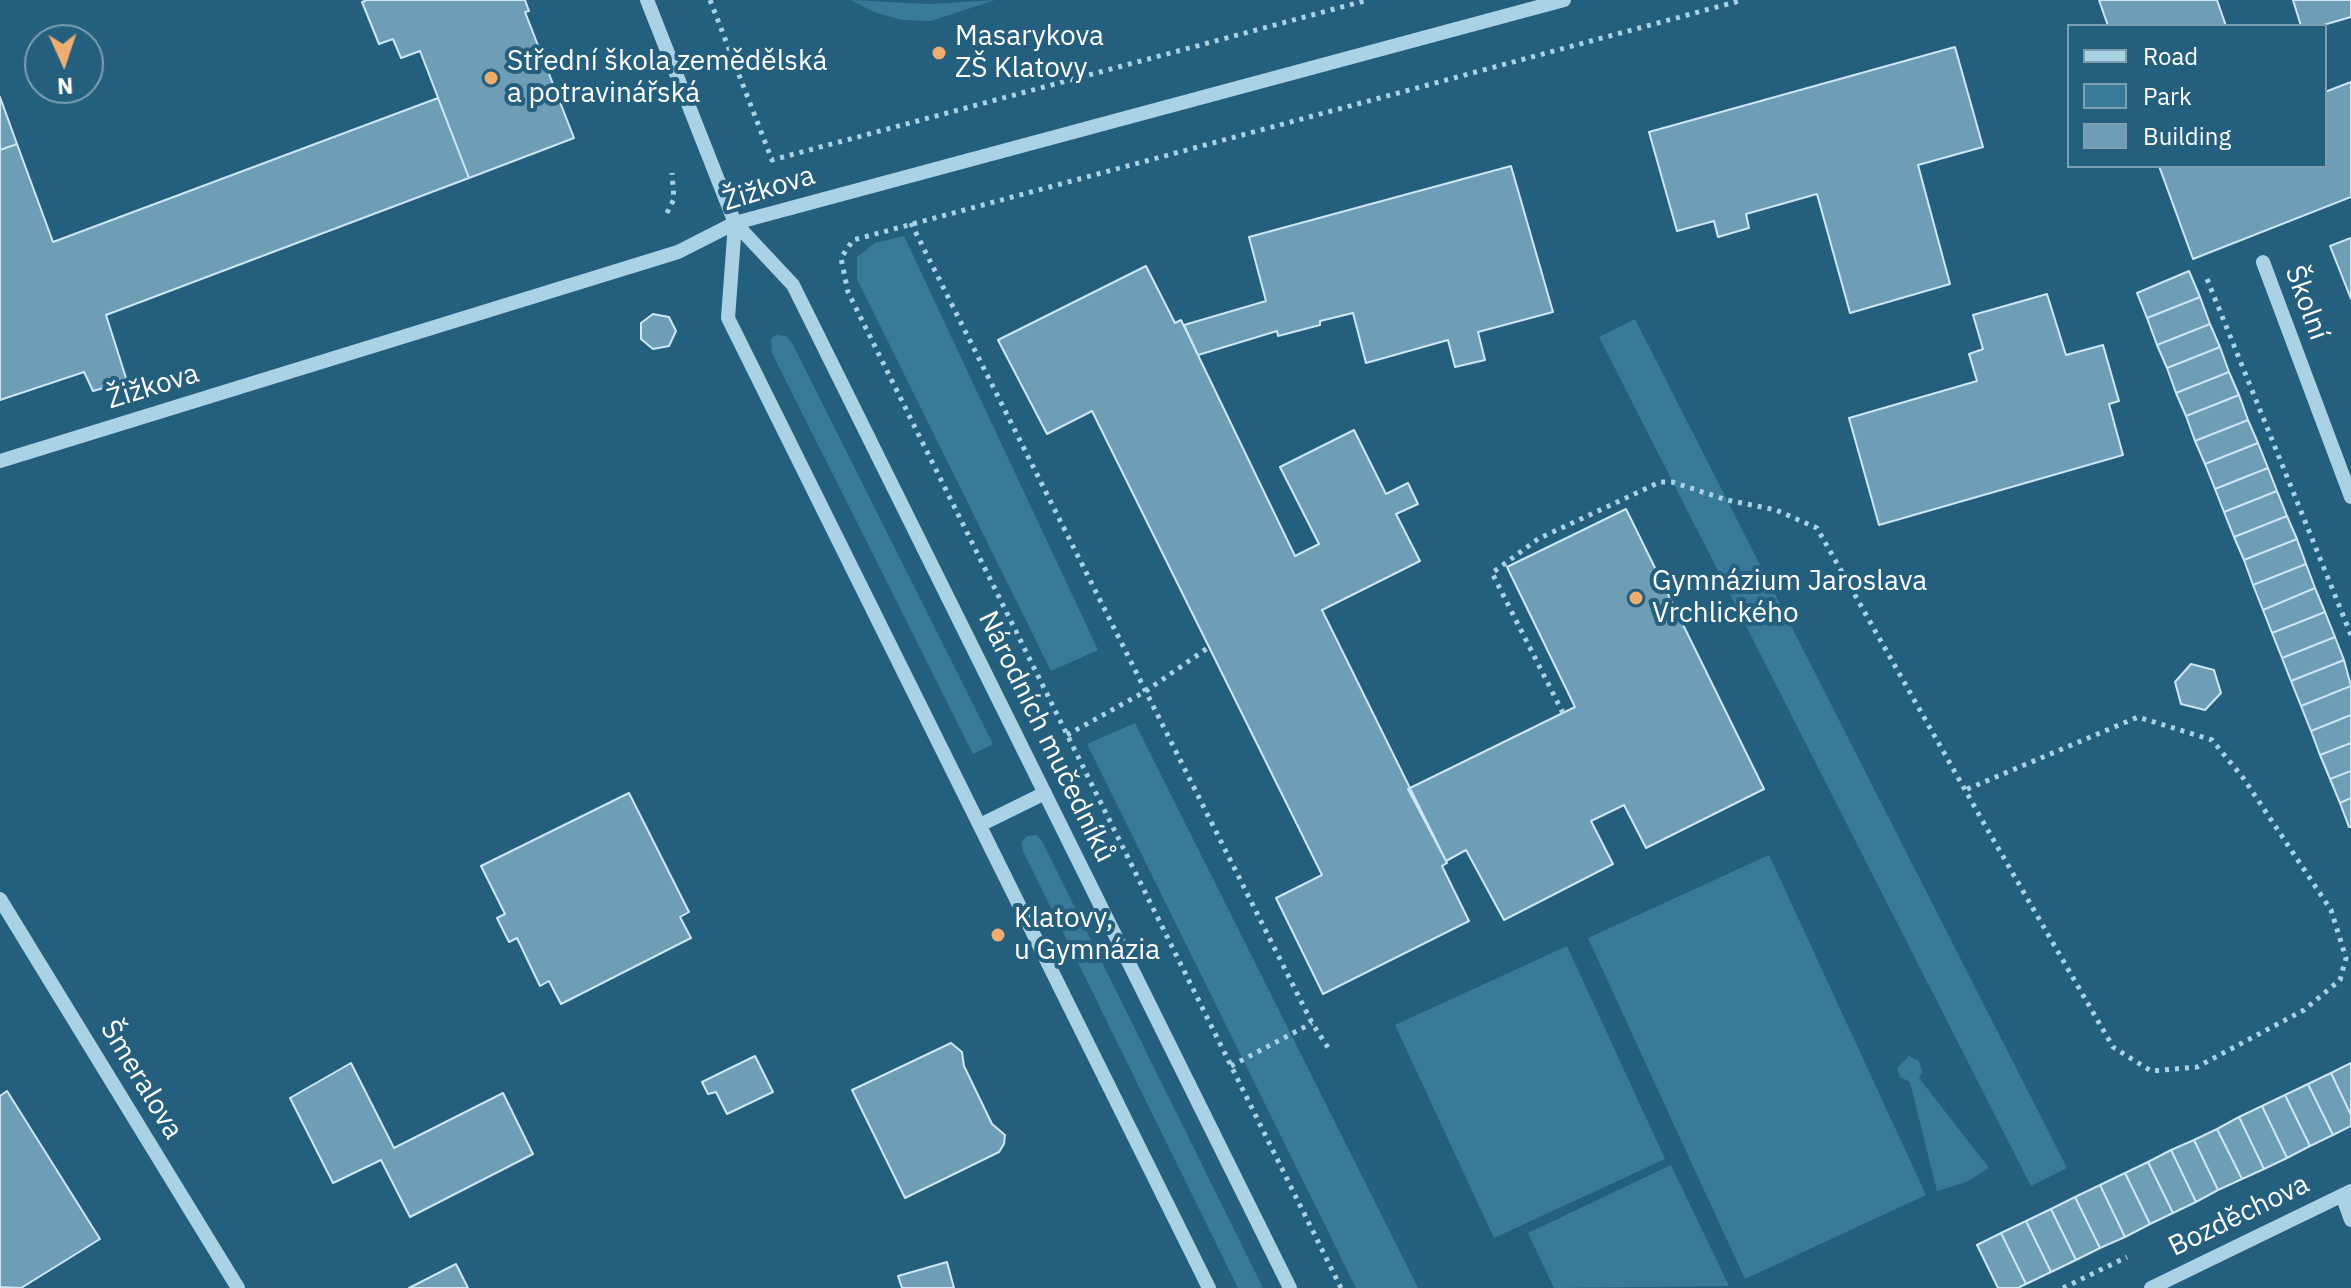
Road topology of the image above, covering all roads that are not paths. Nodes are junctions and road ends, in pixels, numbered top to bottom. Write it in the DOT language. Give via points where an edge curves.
graph roads {
  1 [pos="647,0"];
  2 [pos="1564,0"];
  3 [pos="1544,3"];
  4 [pos="735,223"];
  5 [pos="2263,262"];
  6 [pos="0,461"];
  7 [pos="2351,497"];
  8 [pos="1045,793"];
  9 [pos="980,825"];
  10 [pos="0,899"];
  11 [pos="2347,1193"];
  12 [pos="2351,1220"];
  13 [pos="238,1288"];
  14 [pos="1209,1288"];
  15 [pos="1290,1288"];
  16 [pos="2151,1288"];
  1 -- 4 [label="street, Národních mučedníků"];
  2 -- 3 [label="street, Žižkova"];
  3 -- 4 [label="street, Žižkova"];
  4 -- 6 [label="street, Žižkova" via="678,252"];
  4 -- 8 [label="street, Národních mučedníků" via="793,285"];
  4 -- 9 [label="street, Národních mučedníků" via="728,318"];
  5 -- 7 [label="street, Školní"];
  8 -- 9 [label="street"];
  8 -- 15 [label="street, Národních mučedníků"];
  9 -- 14 [label="street, Národních mučedníků"];
  10 -- 13 [label="street, Šmeralova"];
  11 -- 12 [label="street"];
  11 -- 16 [label="street, Bozděchova"];
}
